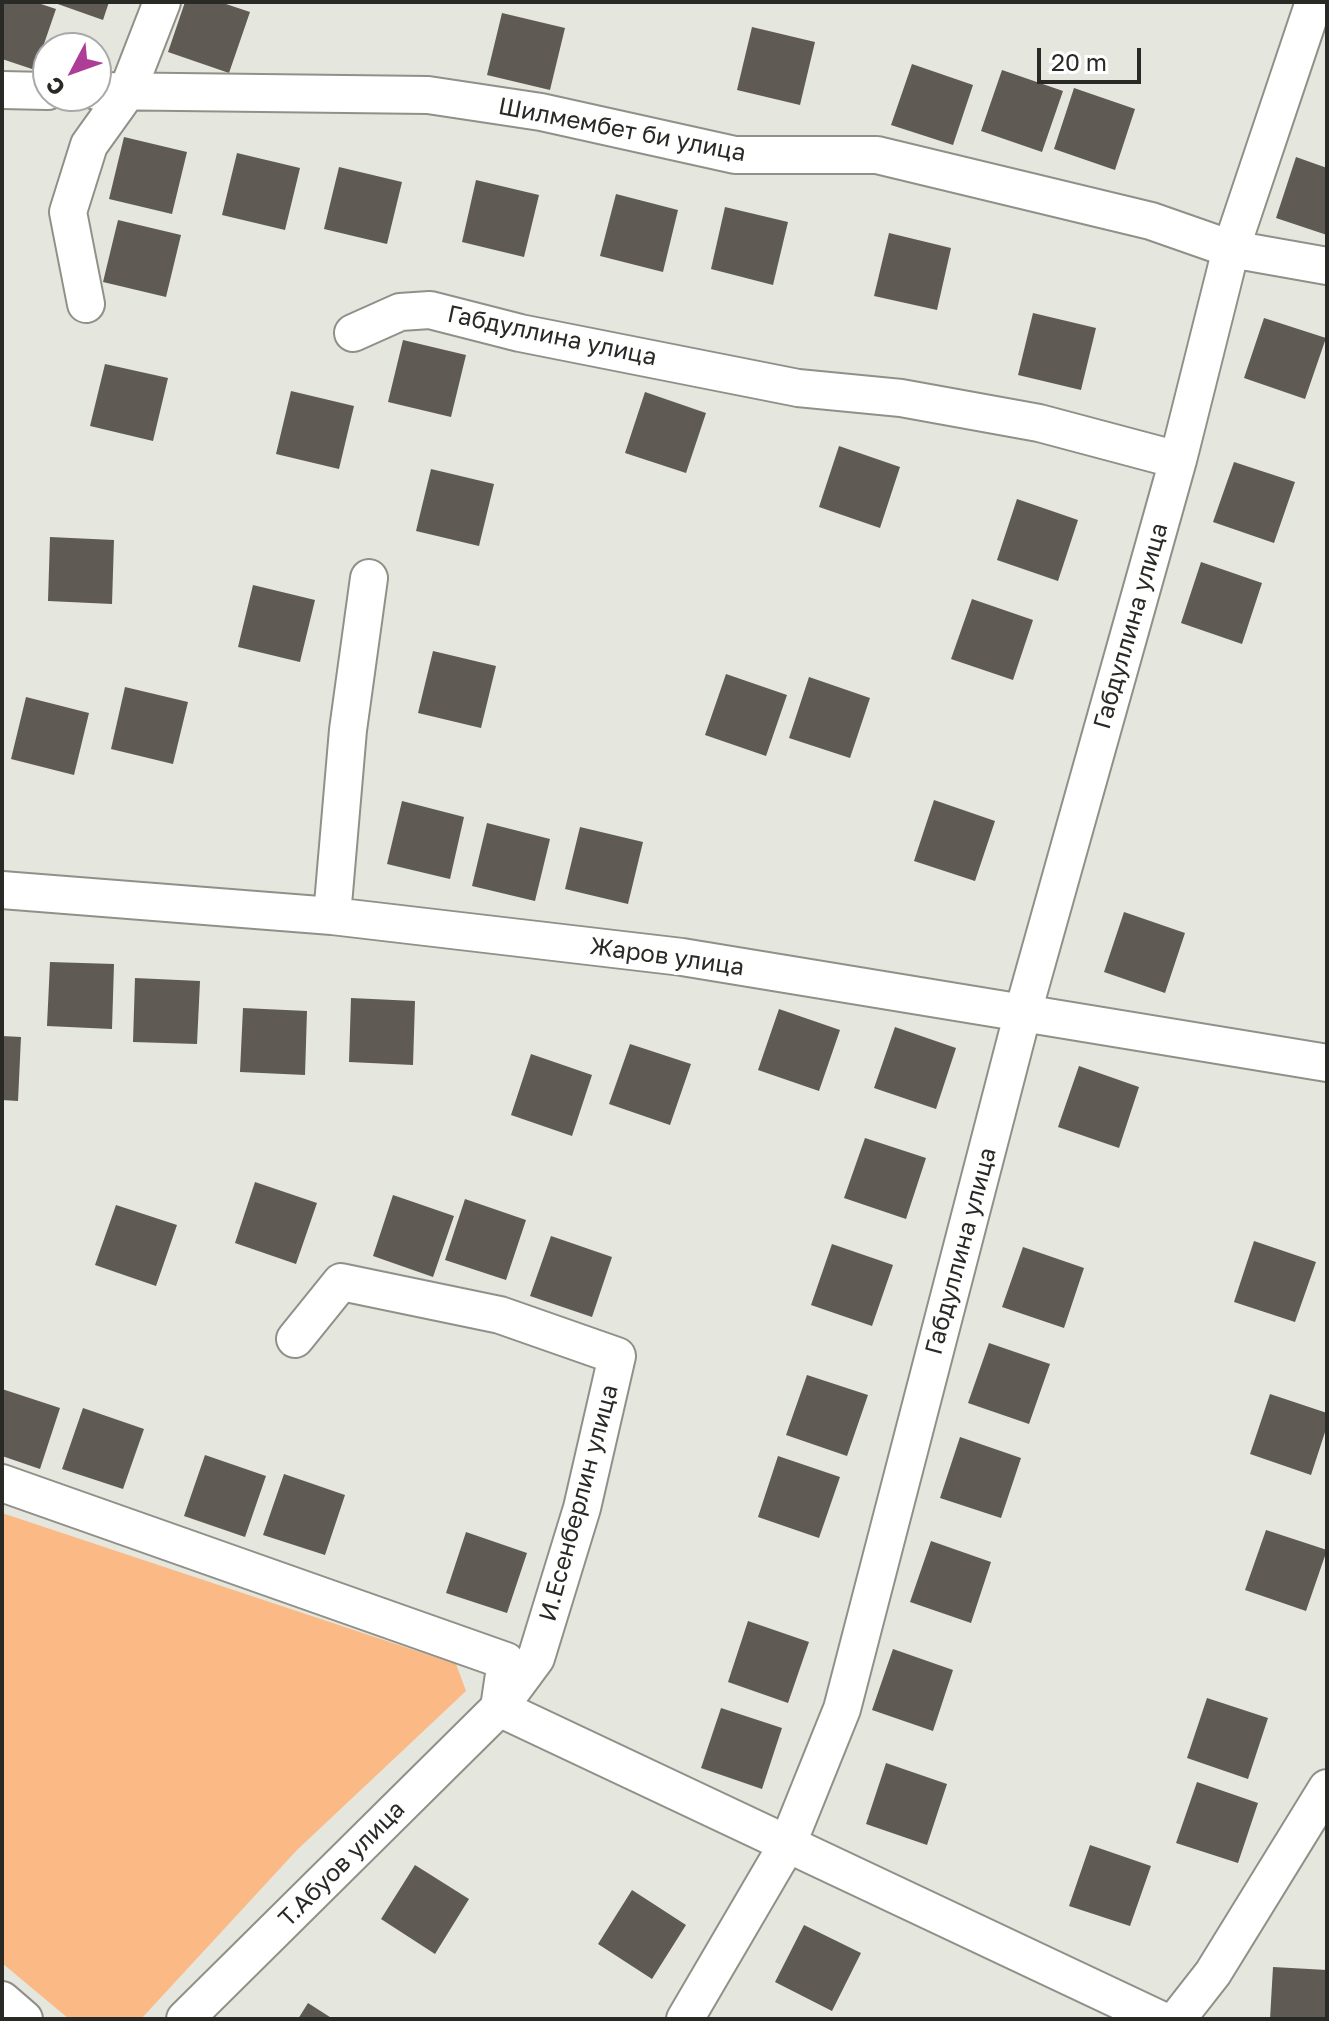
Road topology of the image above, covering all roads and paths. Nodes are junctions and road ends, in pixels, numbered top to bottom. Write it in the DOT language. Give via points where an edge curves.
graph roads {
  1 [pos="162,2"];
  2 [pos="1314,2"];
  3 [pos="2,90"];
  4 [pos="32,91"];
  5 [pos="112,91"];
  6 [pos="103,112"];
  7 [pos="1231,249"];
  8 [pos="1327,266"];
  9 [pos="86,304"];
  10 [pos="353,333"];
  11 [pos="1178,460"];
  12 [pos="369,578"];
  13 [pos="2,890"];
  14 [pos="332,916"];
  15 [pos="1023,1012"];
  16 [pos="1327,1063"];
  17 [pos="295,1339"];
  18 [pos="2,1483"];
  19 [pos="499,1708"];
  20 [pos="1327,1788"];
  21 [pos="788,1843"];
  22 [pos="2,2000"];
  23 [pos="24,2019"];
  24 [pos="185,2019"];
  25 [pos="685,2019"];
  26 [pos="1159,2019"];
  27 [pos="1177,2019"];
  1 -- 5 [label="street"];
  2 -- 7 [label="street, Габдуллина улица"];
  3 -- 4 [label="street"];
  5 -- 7 [label="street, Шилмембет би улица" via="428,95 541,112 735,155 877,155 1151,221"];
  6 -- 9 [label="street" via="68,212"];
  7 -- 8 [label="street, Шилмембет би улица"];
  7 -- 11 [label="street, Габдуллина улица"];
  10 -- 11 [label="street, Габдуллина улица" via="400,312 430,310 798,388 901,398 1039,423"];
  11 -- 15 [label="street, Габдуллина улица"];
  12 -- 14 [label="street" via="348,730"];
  13 -- 14 [label="street, Жаров улица"];
  14 -- 15 [label="street, Жаров улица" via="682,957"];
  15 -- 16 [label="street, Жаров улица"];
  15 -- 21 [label="street, Габдуллина улица" via="842,1709"];
  17 -- 19 [label="street, И.Есенберлин улица" via="341,1282 500,1315 617,1356 582,1508 536,1658"];
  18 -- 19 [label="street" via="506,1661"];
  19 -- 21 [label="street"];
  19 -- 24 [label="street, Т.Абуов улица"];
  20 -- 27 [label="street" via="1213,1973"];
  21 -- 25 [label="street, Габдуллина улица"];
  21 -- 26 [label="street"];
  22 -- 23 [label="street"];
}
